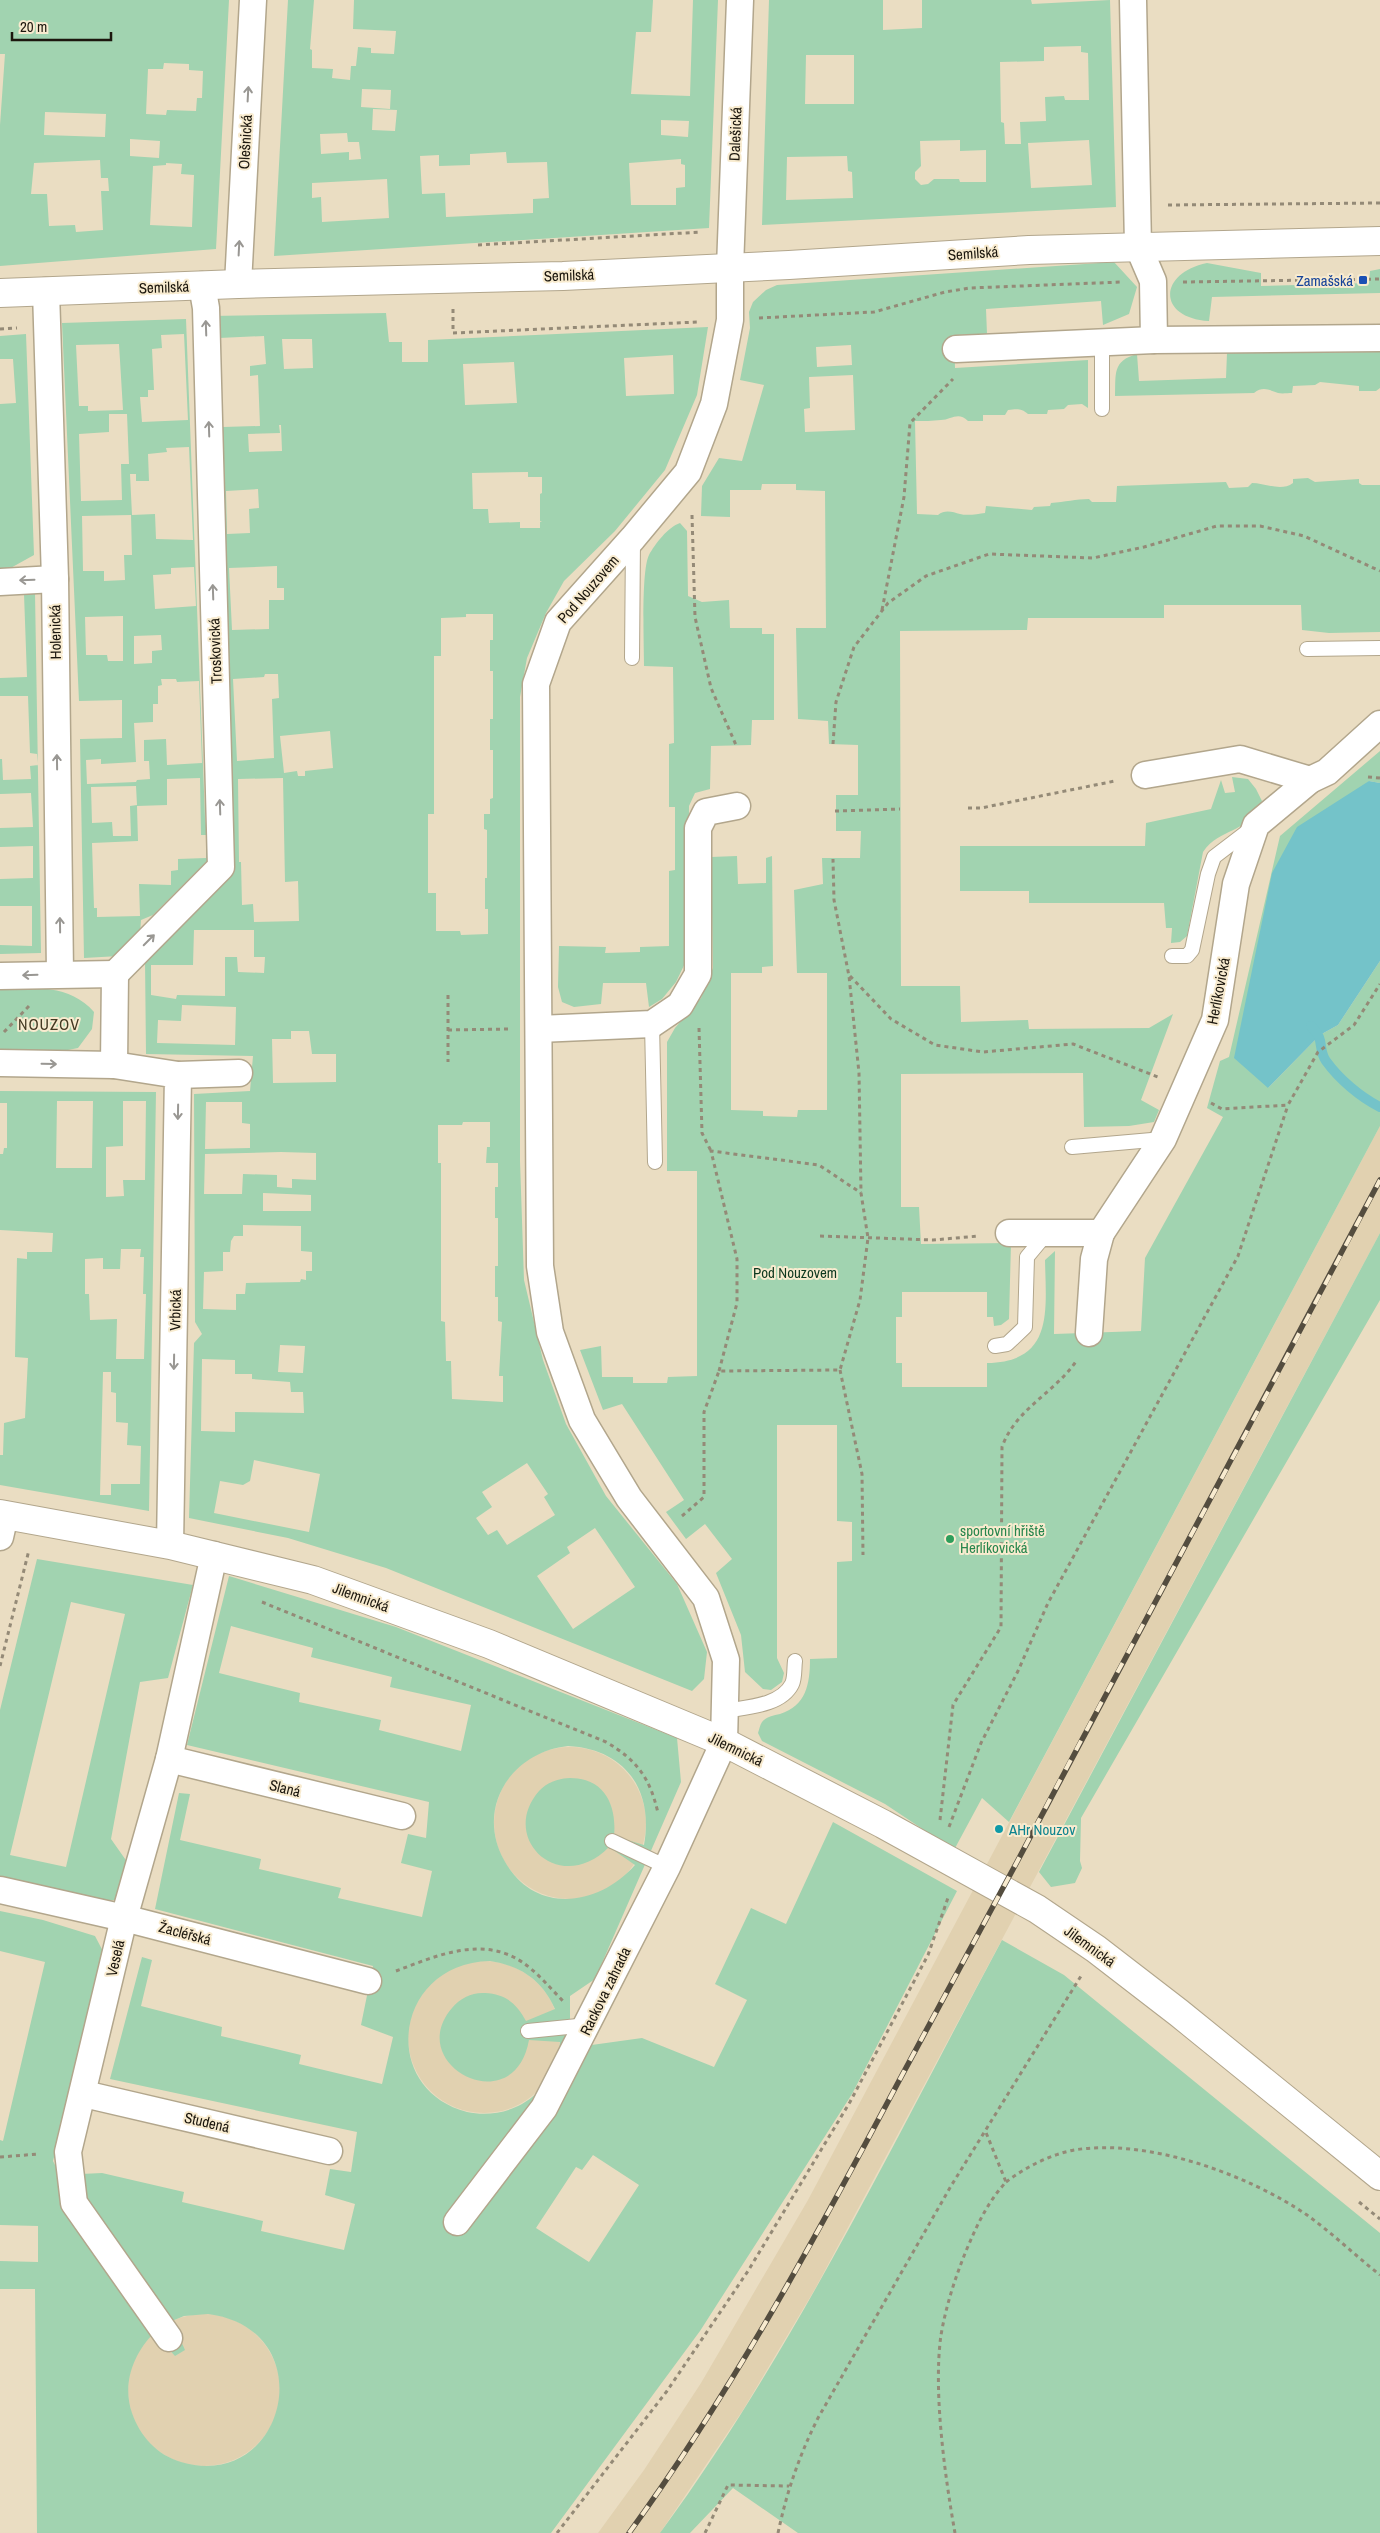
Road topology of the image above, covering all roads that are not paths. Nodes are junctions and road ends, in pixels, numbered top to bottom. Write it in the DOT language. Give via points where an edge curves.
graph roads {
  1 [pos="253,0"];
  2 [pos="740,0"];
  3 [pos="1133,0"];
  4 [pos="1380,241"];
  5 [pos="1138,246"];
  6 [pos="730,268"];
  7 [pos="238,284"];
  8 [pos="202,285"];
  9 [pos="46,290"];
  10 [pos="0,294"];
  11 [pos="1380,338"];
  12 [pos="1154,340"];
  13 [pos="1102,342"];
  14 [pos="956,350"];
  15 [pos="1102,409"];
  16 [pos="633,538"];
  17 [pos="55,579"];
  18 [pos="0,582"];
  19 [pos="1380,648"];
  20 [pos="1308,649"];
  21 [pos="632,658"];
  22 [pos="1380,724"];
  23 [pos="1145,776"];
  24 [pos="1310,780"];
  25 [pos="737,806"];
  26 [pos="1256,825"];
  27 [pos="1172,956"];
  28 [pos="60,973"];
  29 [pos="115,974"];
  30 [pos="0,976"];
  31 [pos="652,1024"];
  32 [pos="539,1029"];
  33 [pos="0,1063"];
  34 [pos="114,1065"];
  35 [pos="239,1073"];
  36 [pos="178,1075"];
  37 [pos="1163,1139"];
  38 [pos="1072,1147"];
  39 [pos="655,1162"];
  40 [pos="1009,1233"];
  41 [pos="1047,1233"];
  42 [pos="1101,1233"];
  43 [pos="1089,1333"];
  44 [pos="995,1346"];
  45 [pos="2,1522"];
  46 [pos="170,1545"];
  47 [pos="214,1555"];
  48 [pos="794,1661"];
  49 [pos="725,1711"];
  50 [pos="724,1742"];
  51 [pos="168,1759"];
  52 [pos="402,1816"];
  53 [pos="612,1841"];
  54 [pos="658,1863"];
  55 [pos="0,1890"];
  56 [pos="124,1918"];
  57 [pos="368,1981"];
  58 [pos="588,2025"];
  59 [pos="528,2031"];
  60 [pos="84,2094"];
  61 [pos="329,2151"];
  62 [pos="1380,2176"];
  63 [pos="457,2222"];
  64 [pos="174,2345"];
  7 -- 1 [label="street, Olešnická, one-way"];
  2 -- 6 [label="street, Dalešická"];
  3 -- 5 [label="street"];
  4 -- 5 [label="street, Semilská"];
  5 -- 6 [label="street, Semilská"];
  5 -- 12 [label="street" via="1153,281"];
  6 -- 7 [label="street, Semilská" via="563,276"];
  6 -- 16 [label="street, Pod Nouzovem" via="730,320 714,404 688,472"];
  7 -- 8 [label="street, Semilská"];
  8 -- 9 [label="street, Semilská"];
  29 -- 8 [label="street, Troskovická, one-way" via="221,867 206,308"];
  9 -- 10 [label="street, Semilská"];
  9 -- 17 [label="street, Holenická"];
  11 -- 12 [label="street"];
  12 -- 13 [label="street"];
  13 -- 14 [label="street"];
  13 -- 15 [label="lane"];
  16 -- 21 [label="lane"];
  16 -- 32 [label="street, Pod Nouzovem" via="558,622 536,684"];
  17 -- 18 [label="street, one-way"];
  28 -- 17 [label="street, Holenická, one-way"];
  19 -- 20 [label="lane"];
  22 -- 24 [label="street" via="1327,772"];
  23 -- 24 [label="street" via="1240,758"];
  24 -- 26 [label="street"];
  25 -- 31 [label="street" via="706,812 698,828 698,974 680,1006"];
  26 -- 27 [label="lane" via="1214,857 1192,950 1187,956"];
  26 -- 37 [label="street, Herlíkovická" via="1236,884 1215,1020"];
  28 -- 29 [label="street"];
  28 -- 30 [label="street, one-way"];
  29 -- 34 [label="street"];
  31 -- 32 [label="street"];
  31 -- 39 [label="lane"];
  32 -- 49 [label="street, Pod Nouzovem" via="540,1266 550,1332 582,1420 629,1498 706,1598 726,1660"];
  33 -- 34 [label="street, one-way"];
  34 -- 36 [label="street"];
  35 -- 36 [label="street"];
  36 -- 46 [label="street, Vrbická, one-way"];
  37 -- 38 [label="lane"];
  37 -- 42 [label="street, Herlíkovická"];
  40 -- 41 [label="street"];
  41 -- 42 [label="street"];
  41 -- 44 [label="lane" via="1027,1258 1025,1327 1007,1344"];
  42 -- 43 [label="street, Herlíkovická" via="1094,1259"];
  45 -- 46 [label="street, Jilemnická"];
  46 -- 47 [label="street, Jilemnická"];
  47 -- 50 [label="street, Jilemnická" via="313,1580 471,1637"];
  47 -- 51 [label="street, Veselá"];
  48 -- 49 [label="lane" via="792,1684 779,1698"];
  49 -- 50 [label="street, Pod Nouzovem"];
  50 -- 54 [label="street, Rackova zahrada"];
  50 -- 62 [label="street, Jilemnická" via="1036,1909 1096,1949 1179,2013"];
  51 -- 52 [label="street, Slaná"];
  51 -- 56 [label="street, Veselá"];
  53 -- 54 [label="lane"];
  54 -- 58 [label="street, Rackova zahrada"];
  55 -- 56 [label="street, Žacléřská"];
  56 -- 57 [label="street, Žacléřská"];
  56 -- 60 [label="street, Veselá"];
  58 -- 59 [label="lane"];
  58 -- 63 [label="street, Rackova zahrada" via="544,2108"];
  60 -- 61 [label="street, Studená"];
  60 -- 64 [label="street, Veselá" via="68,2152 74,2203"];
}
